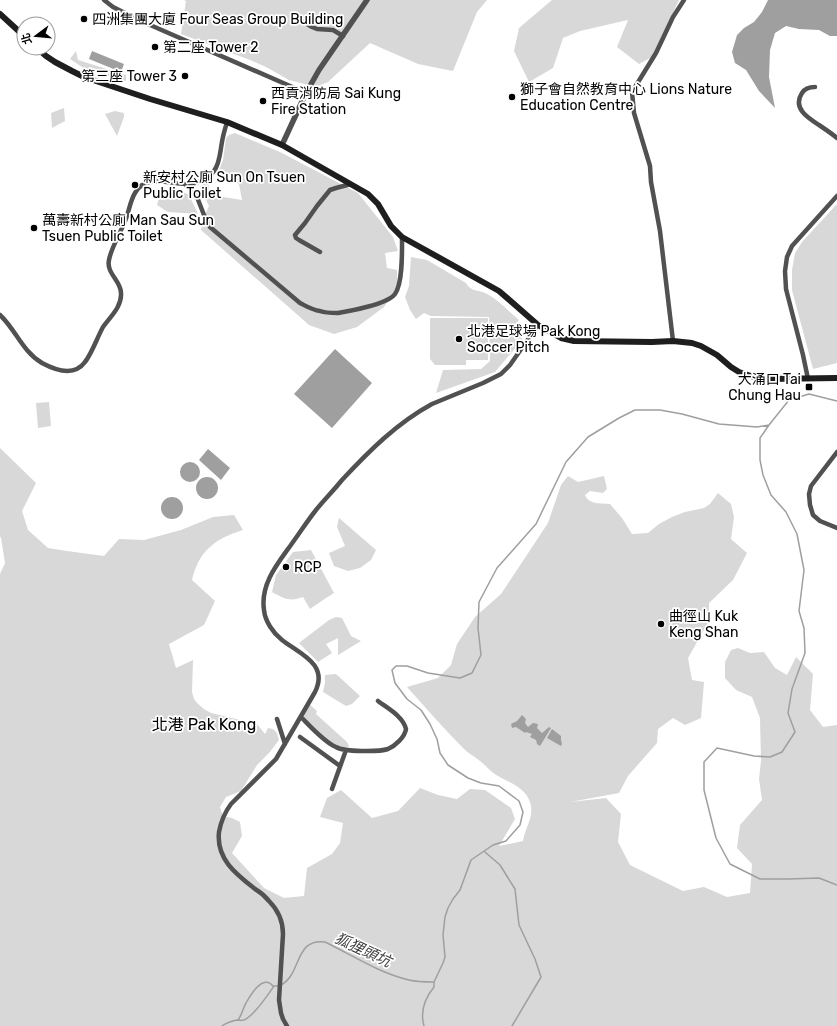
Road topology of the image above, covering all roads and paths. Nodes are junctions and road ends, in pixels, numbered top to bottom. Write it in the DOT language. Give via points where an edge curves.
graph roads {
  1 [pos="104,0"];
  2 [pos="367,0"];
  3 [pos="684,0"];
  4 [pos="0,14"];
  5 [pos="304,22"];
  6 [pos="16,29"];
  7 [pos="342,36"];
  8 [pos="46,56"];
  9 [pos="815,87"];
  10 [pos="306,93"];
  11 [pos="227,122"];
  12 [pos="837,138"];
  13 [pos="282,144"];
  14 [pos="352,184"];
  15 [pos="186,185"];
  16 [pos="837,196"];
  17 [pos="402,237"];
  18 [pos="320,252"];
  19 [pos="0,315"];
  20 [pos="538,325"];
  21 [pos="673,341"];
  22 [pos="837,378"];
  23 [pos="808,379"];
  24 [pos="837,452"];
  25 [pos="837,528"];
  26 [pos="378,701"];
  27 [pos="301,717"];
  28 [pos="277,719"];
  29 [pos="300,737"];
  30 [pos="285,744"];
  31 [pos="346,750"];
  32 [pos="340,766"];
  33 [pos="332,789"];
  34 [pos="288,1026"];
  1 -- 10 [label="street" via="141,21"];
  2 -- 7 [label="street"];
  3 -- 21 [label="street" via="632,92 634,113 650,166"];
  4 -- 6 [label="main road"];
  5 -- 7 [label="street" via="317,29 333,30"];
  7 -- 10 [label="street"];
  8 -- 11 [label="main road" via="84,77"];
  9 -- 12 [label="street" via="802,92 799,101 801,110"];
  10 -- 13 [label="street"];
  11 -- 13 [label="main road"];
  11 -- 15 [label="street" via="218,164 213,172 207,178"];
  13 -- 14 [label="main road"];
  14 -- 17 [label="main road" via="375,201 391,226"];
  14 -- 18 [label="street" via="330,190 295,235"];
  15 -- 17 [label="street" via="197,197 210,227 300,303 320,312 336,313 359,309 392,297 396,293 402,267"];
  15 -- 19 [label="street" via="166,182 144,183 134,193 108,263 121,291 118,308 98,336 85,362 78,369 61,371 41,362 23,346"];
  16 -- 23 [label="street" via="792,246 786,264 786,289"];
  17 -- 20 [label="main road" via="499,291"];
  20 -- 21 [label="main road" via="561,338 574,341"];
  20 -- 27 [label="street" via="510,366 501,374 428,407 382,440 316,510 272,572 264,600 267,621 279,637 311,660 318,674 317,689"];
  21 -- 23 [label="main road" via="702,346 731,367 749,376 767,379"];
  22 -- 23 [label="main road"];
  24 -- 25 [label="street" via="811,486 809,494 813,515 820,522"];
  26 -- 31 [label="street" via="404,722 404,735 394,745 385,749"];
  27 -- 30 [label="street"];
  27 -- 31 [label="street" via="328,743"];
  28 -- 30 [label="street"];
  29 -- 32 [label="street"];
  30 -- 34 [label="street" via="276,759 227,809 220,825 219,838 221,850 228,864 268,899 280,918 283,941 279,1000 283,1019"];
  31 -- 32 [label="street"];
  32 -- 33 [label="street"];
}
